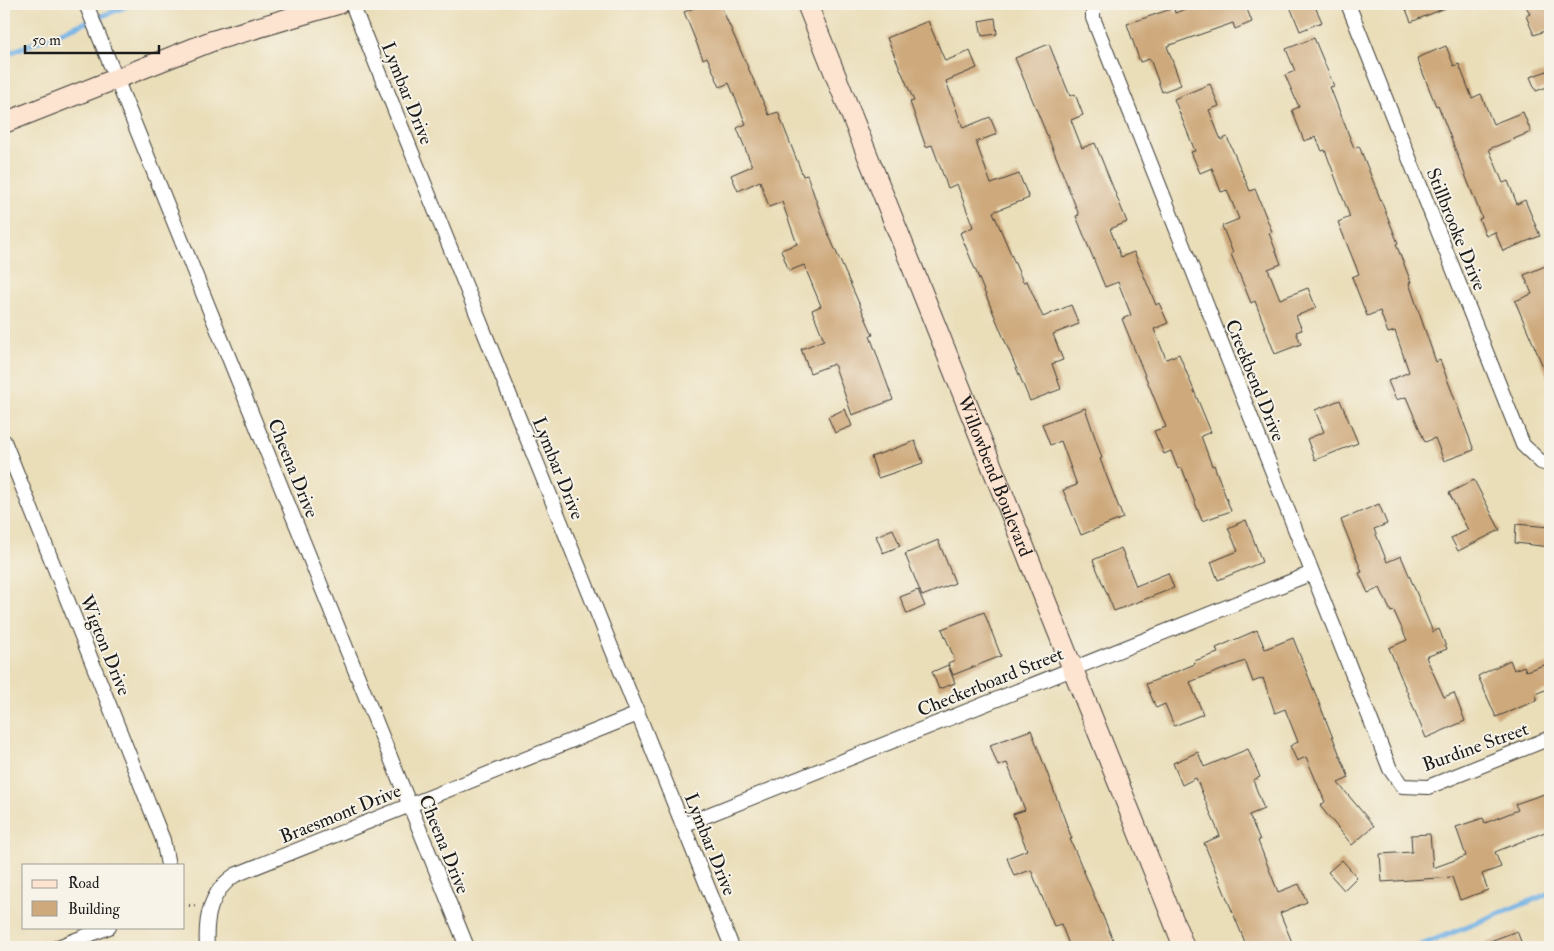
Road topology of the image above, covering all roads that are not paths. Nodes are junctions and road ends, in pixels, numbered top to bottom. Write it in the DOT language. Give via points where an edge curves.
graph roads {
  1 [pos="86,4"];
  2 [pos="338,4"];
  3 [pos="352,4"];
  4 [pos="807,4"];
  5 [pos="1093,4"];
  6 [pos="1348,4"];
  7 [pos="116,77"];
  8 [pos="4,123"];
  9 [pos="4,441"];
  10 [pos="1546,464"];
  11 [pos="1312,573"];
  12 [pos="1072,668"];
  13 [pos="638,714"];
  14 [pos="1550,738"];
  15 [pos="1390,769"];
  16 [pos="410,806"];
  17 [pos="683,825"];
  18 [pos="168,864"];
  19 [pos="106,928"];
  20 [pos="58,947"];
  21 [pos="208,947"];
  22 [pos="467,947"];
  23 [pos="732,947"];
  24 [pos="1184,947"];
  1 -- 7 [label="street, Cheena Drive"];
  2 -- 7 [label="main road" via="212,41"];
  3 -- 13 [label="street, Lymbar Drive"];
  4 -- 12 [label="main road, Willowbend Boulevard"];
  5 -- 11 [label="street, Creekbend Drive" via="1093,18"];
  6 -- 10 [label="street, Stillbrooke Drive" via="1523,445"];
  7 -- 8 [label="main road"];
  7 -- 16 [label="street, Cheena Drive"];
  9 -- 18 [label="street, Wigton Drive" via="163,840"];
  11 -- 12 [label="street, Checkerboard Street"];
  11 -- 15 [label="street, Creekbend Drive"];
  12 -- 17 [label="street, Checkerboard Street"];
  12 -- 24 [label="main road, Willowbend Boulevard"];
  13 -- 16 [label="street, Braesmont Drive"];
  13 -- 17 [label="street, Lymbar Drive"];
  14 -- 15 [label="street, Burdine Street" via="1428,786 1402,786"];
  16 -- 21 [label="street, Braesmont Drive" via="235,875 223,883 210,908 206,934"];
  16 -- 22 [label="street, Cheena Drive"];
  17 -- 23 [label="street, Lymbar Drive"];
  19 -- 20 [label="street"];
}
